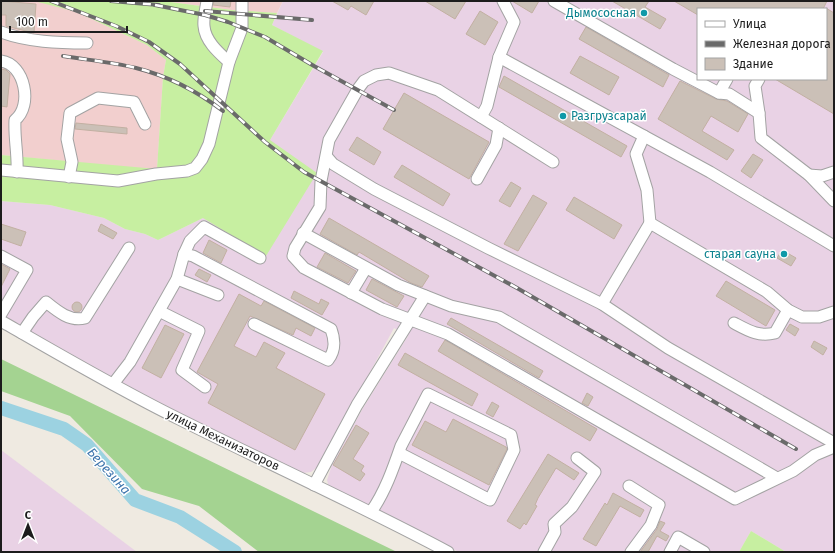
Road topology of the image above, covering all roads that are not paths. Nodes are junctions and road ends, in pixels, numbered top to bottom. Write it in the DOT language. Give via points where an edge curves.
graph roads {
  1 [pos="207,1"];
  2 [pos="242,1"];
  3 [pos="503,1"];
  4 [pos="554,1"];
  5 [pos="1,32"];
  6 [pos="87,43"];
  7 [pos="499,57"];
  8 [pos="1,62"];
  9 [pos="229,62"];
  10 [pos="726,80"];
  11 [pos="758,80"];
  12 [pos="719,93"];
  13 [pos="759,112"];
  14 [pos="481,116"];
  15 [pos="145,124"];
  16 [pos="499,128"];
  17 [pos="644,136"];
  18 [pos="327,157"];
  19 [pos="553,162"];
  20 [pos="1,170"];
  21 [pos="17,172"];
  22 [pos="834,172"];
  23 [pos="809,175"];
  24 [pos="69,177"];
  25 [pos="477,179"];
  26 [pos="834,201"];
  27 [pos="650,223"];
  28 [pos="303,233"];
  29 [pos="834,246"];
  30 [pos="129,248"];
  31 [pos="184,254"];
  32 [pos="1,256"];
  33 [pos="260,258"];
  34 [pos="366,268"];
  35 [pos="177,279"];
  36 [pos="351,293"];
  37 [pos="218,295"];
  38 [pos="425,296"];
  39 [pos="602,304"];
  40 [pos="159,310"];
  41 [pos="788,310"];
  42 [pos="834,312"];
  43 [pos="1,314"];
  44 [pos="408,320"];
  45 [pos="1,321"];
  46 [pos="734,323"];
  47 [pos="254,324"];
  48 [pos="22,333"];
  49 [pos="113,384"];
  50 [pos="205,387"];
  51 [pos="834,443"];
  52 [pos="834,447"];
  53 [pos="399,453"];
  54 [pos="577,458"];
  55 [pos="777,478"];
  56 [pos="314,485"];
  57 [pos="629,486"];
  58 [pos="371,512"];
  59 [pos="448,552"];
  60 [pos="544,552"];
  61 [pos="631,552"];
  62 [pos="670,552"];
  63 [pos="704,552"];
  1 -- 9 [label="street" via="204,27 218,52"];
  2 -- 9 [label="street" via="242,28"];
  3 -- 7 [label="street" via="514,22"];
  4 -- 12 [label="street"];
  5 -- 6 [label="street" via="15,37 57,43"];
  7 -- 14 [label="street" via="487,106"];
  7 -- 17 [label="street"];
  8 -- 21 [label="street" via="8,62 16,69 26,93 20,116 15,120"];
  9 -- 24 [label="street" via="209,144 195,168 118,181"];
  10 -- 12 [label="street"];
  11 -- 13 [label="street" via="755,86"];
  12 -- 13 [label="street" via="729,94"];
  13 -- 23 [label="street" via="761,138"];
  14 -- 16 [label="street"];
  14 -- 18 [label="street" via="438,90 389,73 376,74 364,81 358,89 329,140"];
  15 -- 24 [label="street" via="134,102 98,98 70,113 67,139 72,162"];
  16 -- 19 [label="street"];
  16 -- 25 [label="street" via="496,145"];
  17 -- 27 [label="street" via="636,154 648,190"];
  17 -- 29 [label="street"];
  18 -- 28 [label="street" via="320,207"];
  18 -- 39 [label="street" via="333,164 374,189"];
  20 -- 21 [label="street"];
  21 -- 24 [label="street"];
  22 -- 23 [label="street" via="822,176"];
  23 -- 26 [label="street"];
  27 -- 39 [label="street"];
  27 -- 41 [label="street" via="767,292"];
  28 -- 34 [label="street"];
  28 -- 36 [label="street" via="293,256 304,268"];
  30 -- 48 [label="street" via="84,318 77,320 58,312 46,302"];
  31 -- 33 [label="street" via="190,241 204,227"];
  31 -- 35 [label="street"];
  31 -- 47 [label="street" via="193,256 331,329 335,341 332,355 328,360"];
  32 -- 43 [label="street" via="27,270"];
  34 -- 36 [label="street"];
  34 -- 38 [label="street"];
  35 -- 37 [label="street"];
  35 -- 40 [label="street"];
  36 -- 44 [label="street"];
  38 -- 44 [label="street"];
  38 -- 55 [label="street" via="451,306 499,317"];
  39 -- 51 [label="street" via="668,348"];
  40 -- 49 [label="street" via="130,362"];
  40 -- 50 [label="street" via="199,331 182,370"];
  41 -- 42 [label="street" via="802,317 819,317"];
  41 -- 46 [label="street" via="775,332 767,335 757,335"];
  44 -- 55 [label="street" via="448,334 735,499"];
  44 -- 56 [label="street" via="357,405"];
  45 -- 48 [label="street, улица Механизаторов"];
  48 -- 49 [label="street, улица Механизаторов"];
  49 -- 56 [label="street, улица Механизаторов" via="178,419"];
  52 -- 55 [label="street" via="815,455 793,471"];
  53 -- 53 [label="street" via="428,394 511,435 514,450 490,500"];
  53 -- 58 [label="street" via="389,480"];
  54 -- 60 [label="street" via="595,472 572,507 554,524 556,532"];
  56 -- 58 [label="street, улица Механизаторов"];
  57 -- 61 [label="street" via="658,505 651,525"];
  58 -- 59 [label="street, улица Механизаторов"];
  62 -- 63 [label="street" via="678,537"];
}
